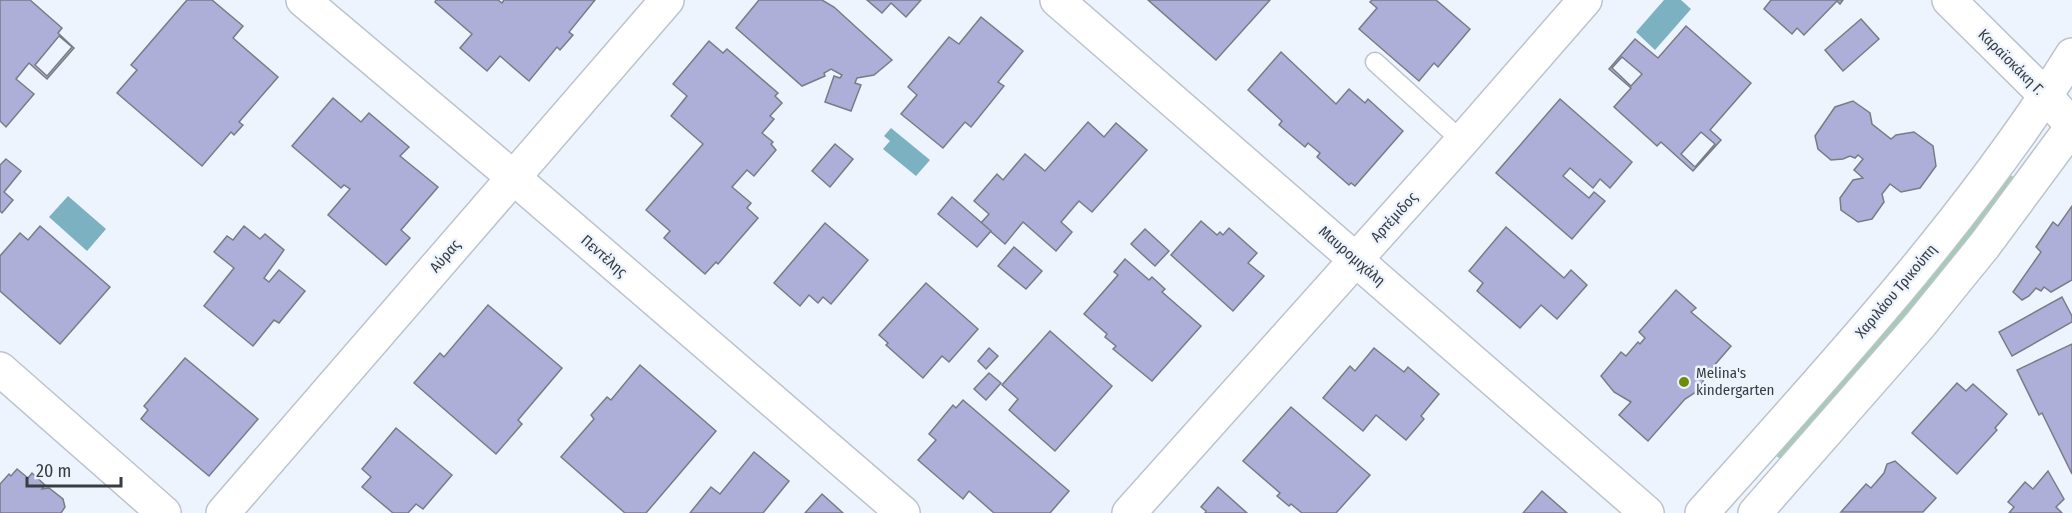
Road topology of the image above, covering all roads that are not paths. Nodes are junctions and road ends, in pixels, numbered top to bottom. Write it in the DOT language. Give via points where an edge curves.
graph roads {
  1 [pos="303,0"];
  2 [pos="667,0"];
  3 [pos="1057,0"];
  4 [pos="1585,0"];
  5 [pos="1948,0"];
  6 [pos="2072,55"];
  7 [pos="1375,62"];
  8 [pos="2046,96"];
  9 [pos="2072,126"];
  10 [pos="1462,141"];
  11 [pos="514,177"];
  12 [pos="1355,259"];
  13 [pos="0,369"];
  14 [pos="1734,477"];
  15 [pos="1764,510"];
  16 [pos="164,513"];
  17 [pos="223,513"];
  18 [pos="903,513"];
  19 [pos="1129,513"];
  20 [pos="1647,513"];
  21 [pos="1702,513"];
  1 -- 11 [label="street, Πεντέλης"];
  2 -- 11 [label="street, Αύρας"];
  3 -- 12 [label="street, Μαυρομιχάλη"];
  4 -- 10 [label="street, Αρτέμιδος"];
  5 -- 8 [label="street, Καραϊσκάκη Γ."];
  6 -- 8 [label="street, Χαριλάου Τρικούπη"];
  7 -- 10 [label="lane"];
  8 -- 9 [label="street, Καραϊσκάκη Γ."];
  8 -- 14 [label="street, Χαριλάου Τρικούπη" via="1958,217 1889,302"];
  9 -- 15 [label="street" via="1926,317"];
  10 -- 12 [label="street, Αρτέμιδος"];
  11 -- 17 [label="street, Αύρας"];
  11 -- 18 [label="street, Πεντέλης"];
  12 -- 19 [label="street, Αρτέμιδος"];
  12 -- 20 [label="street, Μαυρομιχάλη"];
  13 -- 16 [label="street"];
  14 -- 15 [label="street"];
  14 -- 21 [label="street, Χαριλάου Τρικούπη"];
}
